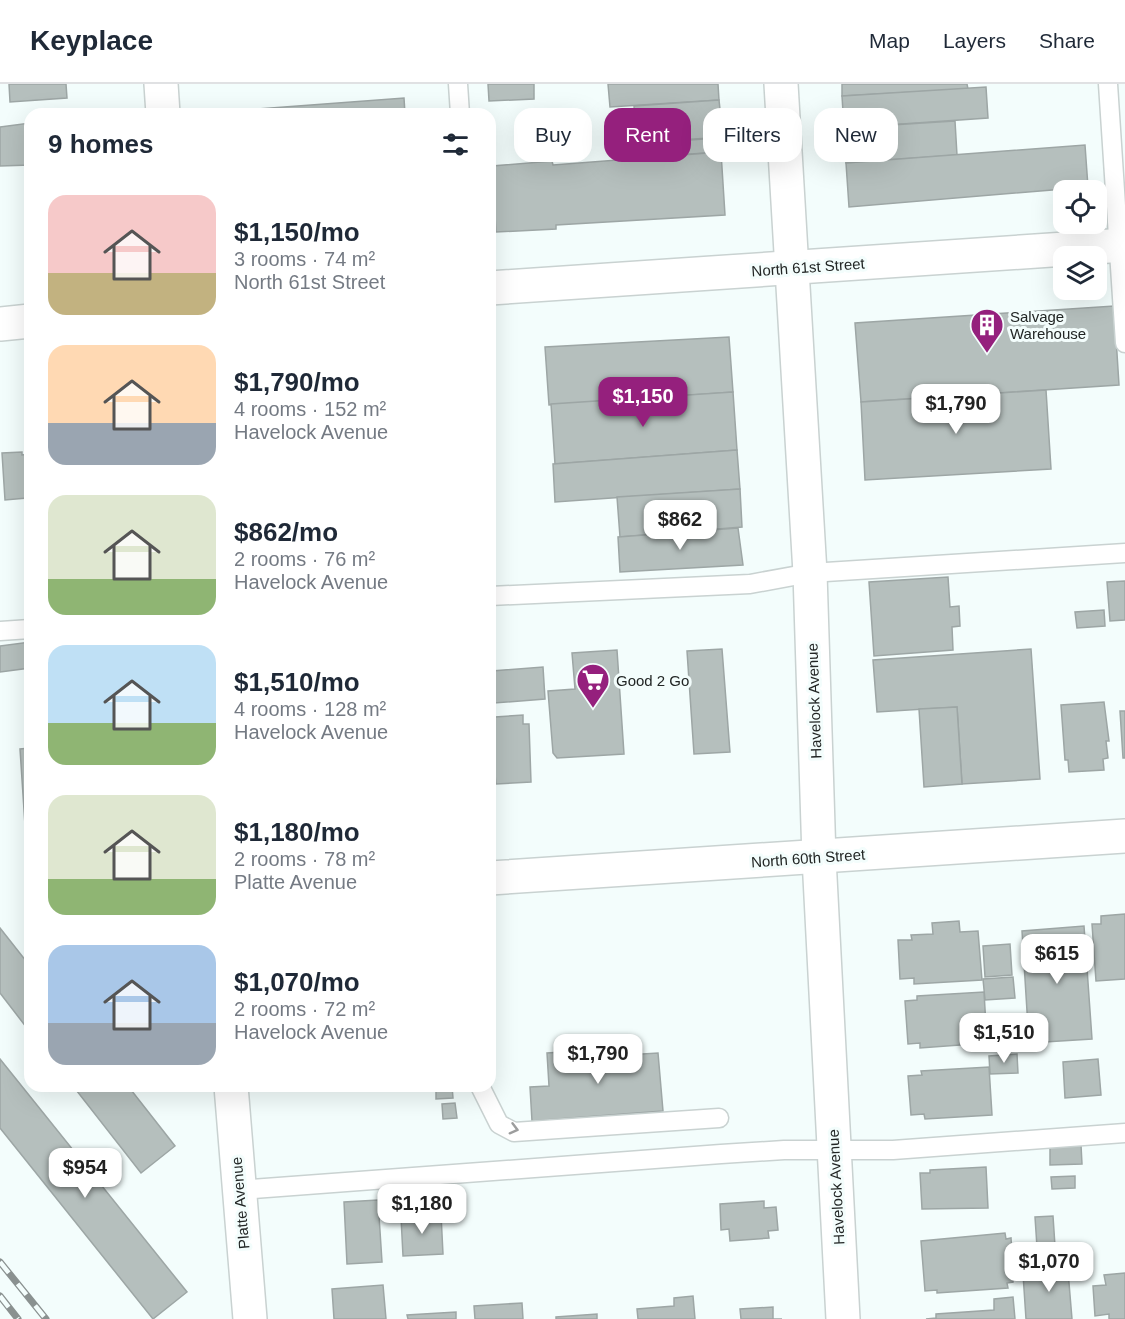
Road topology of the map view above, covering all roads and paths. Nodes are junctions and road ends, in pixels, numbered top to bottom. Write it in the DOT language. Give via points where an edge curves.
graph roads {
  1 [pos="161,84"];
  2 [pos="458,84"];
  3 [pos="781,84"];
  4 [pos="1108,84"];
  5 [pos="163,108"];
  6 [pos="460,108"];
  7 [pos="1122,245"];
  8 [pos="793,268"];
  9 [pos="496,288"];
  10 [pos="24,322"];
  11 [pos="0,324"];
  12 [pos="1125,343"];
  13 [pos="1125,553"];
  14 [pos="810,573"];
  15 [pos="496,596"];
  16 [pos="24,629"];
  17 [pos="0,631"];
  18 [pos="1125,836"];
  19 [pos="819,858"];
  20 [pos="496,878"];
  21 [pos="231,1092"];
  22 [pos="483,1092"];
  23 [pos="719,1118"];
  24 [pos="1125,1133"];
  25 [pos="834,1149"];
  26 [pos="239,1191"];
  27 [pos="250,1319"];
  28 [pos="843,1319"];
  1 -- 5 [label="street"];
  2 -- 6 [label="lane"];
  3 -- 8 [label="street, Havelock Avenue"];
  4 -- 7 [label="lane"];
  7 -- 8 [label="street, North 61st Street"];
  7 -- 12 [label="lane"];
  8 -- 9 [label="street, North 61st Street"];
  8 -- 14 [label="street, Havelock Avenue"];
  10 -- 11 [label="street"];
  13 -- 14 [label="lane"];
  14 -- 15 [label="lane" via="750,584"];
  14 -- 19 [label="street, Havelock Avenue"];
  16 -- 17 [label="lane"];
  18 -- 19 [label="street, North 60th Street"];
  19 -- 20 [label="street, North 60th Street"];
  19 -- 25 [label="street, Havelock Avenue"];
  21 -- 26 [label="street, Platte Avenue"];
  22 -- 23 [label="lane, one-way" via="499,1124 514,1132"];
  24 -- 25 [label="lane" via="893,1150"];
  25 -- 26 [label="lane" via="732,1153"];
  25 -- 28 [label="street, Havelock Avenue"];
  26 -- 27 [label="street, Platte Avenue"];
}
